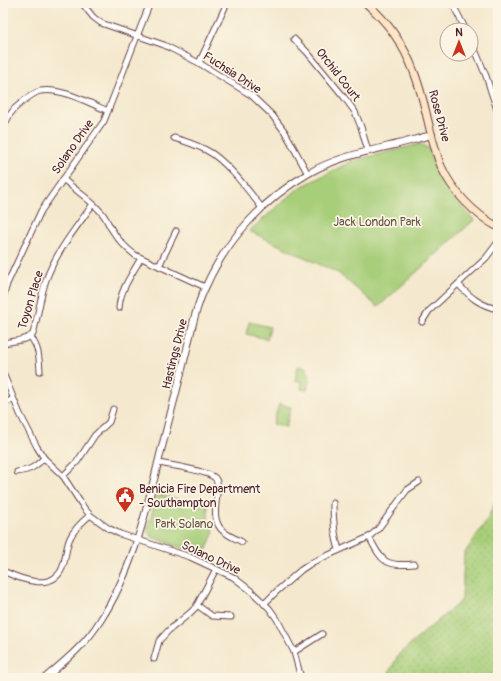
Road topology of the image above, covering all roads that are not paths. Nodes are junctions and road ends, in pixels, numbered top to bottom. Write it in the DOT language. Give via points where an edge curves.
graph roads {
  1 [pos="82,3"];
  2 [pos="150,3"];
  3 [pos="227,3"];
  4 [pos="366,3"];
  5 [pos="452,3"];
  6 [pos="462,22"];
  7 [pos="137,36"];
  8 [pos="294,39"];
  9 [pos="479,59"];
  10 [pos="199,63"];
  11 [pos="108,111"];
  12 [pos="498,113"];
  13 [pos="3,131"];
  14 [pos="432,134"];
  15 [pos="174,138"];
  16 [pos="368,151"];
  17 [pos="308,174"];
  18 [pos="63,179"];
  19 [pos="93,204"];
  20 [pos="262,208"];
  21 [pos="498,227"];
  22 [pos="176,231"];
  23 [pos="498,242"];
  24 [pos="140,258"];
  25 [pos="159,266"];
  26 [pos="458,284"];
  27 [pos="205,287"];
  28 [pos="3,298"];
  29 [pos="119,308"];
  30 [pos="498,309"];
  31 [pos="422,322"];
  32 [pos="31,337"];
  33 [pos="3,343"];
  34 [pos="40,371"];
  35 [pos="3,373"];
  36 [pos="13,399"];
  37 [pos="3,404"];
  38 [pos="113,409"];
  39 [pos="44,458"];
  40 [pos="158,463"];
  41 [pos="17,472"];
  42 [pos="63,476"];
  43 [pos="419,482"];
  44 [pos="333,503"];
  45 [pos="90,514"];
  46 [pos="369,536"];
  47 [pos="138,539"];
  48 [pos="242,542"];
  49 [pos="339,550"];
  50 [pos="414,564"];
  51 [pos="216,569"];
  52 [pos="3,571"];
  53 [pos="264,604"];
  54 [pos="197,605"];
  55 [pos="231,617"];
  56 [pos="322,634"];
  57 [pos="294,652"];
  58 [pos="154,659"];
  59 [pos="45,678"];
  60 [pos="301,678"];
  1 -- 7 [label="street, Fuchsia Drive" via="93,17 101,22"];
  2 -- 7 [label="street, Solano Drive"];
  3 -- 10 [label="street"];
  4 -- 14 [label="main road, Rose Drive" via="403,46 420,89"];
  5 -- 6 [label="street"];
  7 -- 10 [label="street, Fuchsia Drive" via="164,45"];
  7 -- 11 [label="street, Solano Drive"];
  8 -- 16 [label="street, Orchid Court" via="355,112"];
  9 -- 12 [label="street"];
  10 -- 17 [label="street, Fuchsia Drive" via="263,105 285,132"];
  11 -- 13 [label="street" via="67,94 40,92 16,106 5,121"];
  11 -- 18 [label="street, Solano Drive"];
  14 -- 16 [label="street, Hastings Drive"];
  14 -- 21 [label="main road, Rose Drive" via="442,166 461,197 478,214"];
  15 -- 20 [label="street" via="207,151 220,161"];
  16 -- 17 [label="street, Hastings Drive" via="337,160"];
  17 -- 20 [label="street, Hastings Drive"];
  18 -- 19 [label="street"];
  18 -- 28 [label="street, Solano Drive" via="41,211"];
  19 -- 24 [label="street" via="102,213 118,239"];
  19 -- 32 [label="street, Toyon Place" via="67,240 47,278"];
  20 -- 27 [label="street, Hastings Drive" via="225,250"];
  22 -- 25 [label="street"];
  23 -- 26 [label="street" via="486,258"];
  24 -- 25 [label="street"];
  24 -- 29 [label="street" via="127,281"];
  25 -- 27 [label="street"];
  26 -- 30 [label="street" via="487,307"];
  26 -- 31 [label="street" via="429,311"];
  27 -- 40 [label="street, Hastings Drive" via="195,316"];
  32 -- 33 [label="street, Toyon Place"];
  32 -- 34 [label="street" via="39,354"];
  35 -- 36 [label="street, Solano Drive"];
  36 -- 37 [label="street"];
  36 -- 39 [label="street, Solano Drive" via="31,438"];
  38 -- 42 [label="street" via="109,422 95,435"];
  39 -- 41 [label="street" via="29,470"];
  39 -- 42 [label="street, Solano Drive"];
  40 -- 47 [label="street, Hastings Drive"];
  40 -- 48 [label="street" via="208,474 216,479 217,524 220,529"];
  42 -- 45 [label="street, Solano Drive"];
  43 -- 46 [label="street" via="407,490 378,529"];
  44 -- 49 [label="street" via="335,538"];
  45 -- 47 [label="street, Solano Drive" via="108,528"];
  45 -- 52 [label="street" via="70,538 63,567 55,577 44,582 33,582"];
  46 -- 49 [label="street"];
  46 -- 50 [label="street" via="377,553 388,563"];
  47 -- 51 [label="street, Solano Drive"];
  47 -- 59 [label="street, Hastings Drive" via="117,591 100,622 86,640"];
  49 -- 53 [label="street" via="301,570"];
  51 -- 53 [label="street, Solano Drive" via="233,577"];
  51 -- 54 [label="street"];
  53 -- 57 [label="street, Solano Drive" via="277,619"];
  54 -- 55 [label="street" via="212,616"];
  54 -- 58 [label="street" via="159,641"];
  56 -- 57 [label="street"];
  57 -- 60 [label="street, Solano Drive"];
}
